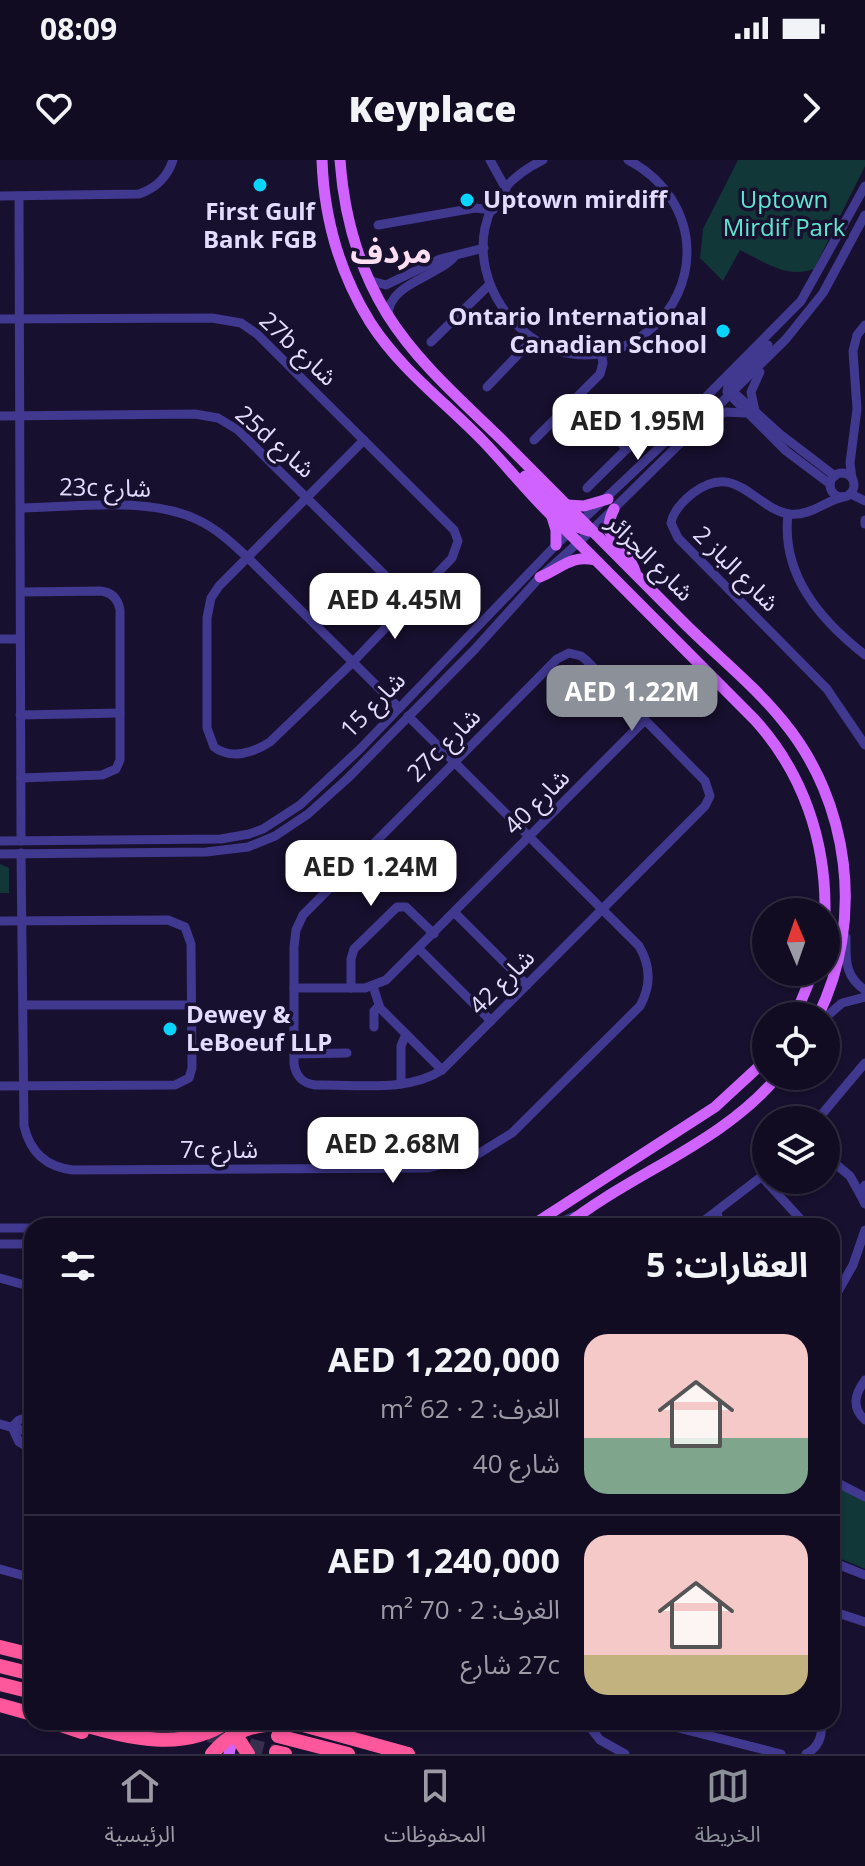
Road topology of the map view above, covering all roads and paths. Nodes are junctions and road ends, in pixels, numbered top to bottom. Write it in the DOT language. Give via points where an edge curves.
graph roads {
  1 [pos="173,160"];
  2 [pos="322,160"];
  3 [pos="340,160"];
  4 [pos="490,160"];
  5 [pos="543,160"];
  6 [pos="628,160"];
  7 [pos="865,186"];
  8 [pos="506,189"];
  9 [pos="0,196"];
  10 [pos="19,196"];
  11 [pos="493,210"];
  12 [pos="851,213"];
  13 [pos="863,223"];
  14 [pos="378,225"];
  15 [pos="484,248"];
  16 [pos="455,256"];
  17 [pos="368,280"];
  18 [pos="489,285"];
  19 [pos="388,315"];
  20 [pos="0,319"];
  21 [pos="20,319"];
  22 [pos="865,325"];
  23 [pos="776,328"];
  24 [pos="533,339"];
  25 [pos="431,342"];
  26 [pos="601,352"];
  27 [pos="768,359"];
  28 [pos="487,387"];
  29 [pos="715,389"];
  30 [pos="730,392"];
  31 [pos="576,399"];
  32 [pos="665,411"];
  33 [pos="752,414"];
  34 [pos="0,416"];
  35 [pos="20,416"];
  36 [pos="701,425"];
  37 [pos="364,440"];
  38 [pos="482,440"];
  39 [pos="534,440"];
  40 [pos="627,449"];
  41 [pos="850,463"];
  42 [pos="834,480"];
  43 [pos="587,488"];
  44 [pos="850,488"];
  45 [pos="865,495"];
  46 [pos="307,497"];
  47 [pos="865,501"];
  48 [pos="828,503"];
  49 [pos="611,504"];
  50 [pos="567,505"];
  51 [pos="22,508"];
  52 [pos="788,514"];
  53 [pos="552,517"];
  54 [pos="580,531"];
  55 [pos="556,545"];
  56 [pos="247,557"];
  57 [pos="597,561"];
  58 [pos="636,575"];
  59 [pos="540,577"];
  60 [pos="21,592"];
  61 [pos="411,601"];
  62 [pos="0,639"];
  63 [pos="20,639"];
  64 [pos="865,655"];
  65 [pos="353,662"];
  66 [pos="399,708"];
  67 [pos="120,713"];
  68 [pos="20,715"];
  69 [pos="408,716"];
  70 [pos="644,721"];
  71 [pos="865,745"];
  72 [pos="360,749"];
  73 [pos="454,763"];
  74 [pos="21,778"];
  75 [pos="348,778"];
  76 [pos="705,806"];
  77 [pos="530,837"];
  78 [pos="150,840"];
  79 [pos="0,841"];
  80 [pos="21,841"];
  81 [pos="21,853"];
  82 [pos="114,853"];
  83 [pos="0,854"];
  84 [pos="824,898"];
  85 [pos="603,909"];
  86 [pos="455,913"];
  87 [pos="0,921"];
  88 [pos="22,921"];
  89 [pos="845,926"];
  90 [pos="434,934"];
  91 [pos="419,949"];
  92 [pos="527,985"];
  93 [pos="373,986"];
  94 [pos="294,988"];
  95 [pos="351,988"];
  96 [pos="865,990"];
  97 [pos="865,997"];
  98 [pos="823,1002"];
  99 [pos="23,1005"];
  100 [pos="191,1005"];
  101 [pos="840,1005"];
  102 [pos="379,1006"];
  103 [pos="491,1021"];
  104 [pos="374,1027"];
  105 [pos="406,1034"];
  106 [pos="347,1053"];
  107 [pos="294,1059"];
  108 [pos="865,1063"];
  109 [pos="442,1070"];
  110 [pos="752,1073"];
  111 [pos="401,1084"];
  112 [pos="0,1086"];
  113 [pos="23,1086"];
  114 [pos="764,1090"];
  115 [pos="829,1106"];
  116 [pos="840,1168"];
  117 [pos="752,1184"];
  118 [pos="780,1194"];
  119 [pos="864,1196"];
  120 [pos="551,1212"];
  121 [pos="717,1212"];
  122 [pos="579,1215"];
  123 [pos="538,1218"];
  124 [pos="542,1218"];
  125 [pos="572,1218"];
  126 [pos="575,1218"];
  127 [pos="708,1218"];
  128 [pos="718,1218"];
  129 [pos="800,1218"];
  130 [pos="0,1228"];
  131 [pos="24,1228"];
  132 [pos="865,1230"];
  133 [pos="0,1244"];
  134 [pos="24,1244"];
  135 [pos="865,1250"];
  136 [pos="0,1278"];
  137 [pos="24,1285"];
  138 [pos="840,1288"];
  139 [pos="840,1298"];
  140 [pos="865,1380"];
  141 [pos="24,1418"];
  142 [pos="865,1420"];
  143 [pos="0,1424"];
  144 [pos="12,1427"];
  145 [pos="24,1431"];
  146 [pos="24,1445"];
  147 [pos="840,1484"];
  148 [pos="865,1497"];
  149 [pos="840,1565"];
  150 [pos="0,1569"];
  151 [pos="865,1575"];
  152 [pos="24,1576"];
  153 [pos="840,1614"];
  154 [pos="865,1622"];
  155 [pos="0,1647"];
  156 [pos="24,1653"];
  157 [pos="0,1666"];
  158 [pos="24,1672"];
  159 [pos="0,1684"];
  160 [pos="24,1690"];
  161 [pos="0,1705"];
  162 [pos="24,1712"];
  163 [pos="78,1730"];
  164 [pos="105,1730"];
  165 [pos="321,1730"];
  166 [pos="592,1730"];
  167 [pos="686,1730"];
  168 [pos="821,1730"];
  169 [pos="219,1735"];
  170 [pos="278,1736"];
  171 [pos="154,1754"];
  172 [pos="248,1754"];
  173 [pos="348,1754"];
  174 [pos="408,1754"];
  175 [pos="625,1754"];
  176 [pos="781,1754"];
  177 [pos="806,1754"];
  1 -- 10 [label="street" via="164,178 139,194"];
  2 -- 38 [label="main road, شارع الجزائر" via="336,249 370,322 409,372"];
  3 -- 17 [label="main road, شارع الجزائر" via="349,222"];
  4 -- 8 [label="street"];
  5 -- 8 [label="street"];
  6 -- 26 [label="street" via="656,179 675,205 686,235 686,267 676,297 658,323 632,342"];
  7 -- 12 [label="street, شارع 15"];
  8 -- 11 [label="street"];
  9 -- 10 [label="street"];
  10 -- 21 [label="street"];
  11 -- 14 [label="street" via="475,208"];
  11 -- 15 [label="street"];
  12 -- 13 [label="street"];
  12 -- 23 [label="street, شارع 15" via="808,292"];
  13 -- 27 [label="street, شارع 15" via="823,293"];
  15 -- 16 [label="street"];
  15 -- 18 [label="street"];
  16 -- 17 [label="street" via="386,285"];
  16 -- 19 [label="street" via="396,294"];
  17 -- 19 [label="main road, شارع الجزائر"];
  18 -- 24 [label="street" via="506,316"];
  18 -- 25 [label="street"];
  19 -- 50 [label="main road, شارع الجزائر" via="431,369"];
  20 -- 21 [label="street, 27b شارع"];
  21 -- 35 [label="street"];
  21 -- 37 [label="street, 27b شارع" via="232,320 257,334"];
  22 -- 41 [label="street" via="853,351 857,420"];
  23 -- 29 [label="street, شارع 15"];
  23 -- 30 [label="street" via="772,341"];
  24 -- 26 [label="street" via="559,350"];
  24 -- 28 [label="street"];
  26 -- 31 [label="street" via="600,374"];
  27 -- 30 [label="street, شارع 15"];
  27 -- 33 [label="street" via="752,387"];
  29 -- 30 [label="street"];
  29 -- 49 [label="street, شارع 15"];
  30 -- 33 [label="street"];
  30 -- 36 [label="street, شارع 15"];
  31 -- 39 [label="street"];
  31 -- 40 [label="street"];
  32 -- 40 [label="street"];
  33 -- 36 [label="street" via="725,412"];
  33 -- 42 [label="street"];
  34 -- 35 [label="street, 25d شارع"];
  35 -- 46 [label="street, 25d شارع" via="210,416 238,430"];
  35 -- 51 [label="street"];
  36 -- 49 [label="street, شارع 15"];
  37 -- 46 [label="street"];
  37 -- 61 [label="street, 27b شارع" via="450,525 458,541 456,553"];
  38 -- 53 [label="main road, شارع الجزائر"];
  38 -- 54 [label="main road"];
  40 -- 43 [label="street"];
  41 -- 42 [label="street"];
  41 -- 44 [label="street"];
  42 -- 44 [label="street"];
  42 -- 44 [label="street" via="835,495"];
  42 -- 48 [label="street"];
  44 -- 45 [label="street"];
  44 -- 47 [label="street"];
  44 -- 48 [label="street"];
  46 -- 56 [label="street"];
  46 -- 61 [label="street, 25d شارع"];
  48 -- 52 [label="street"];
  49 -- 50 [label="main road"];
  49 -- 54 [label="street, شارع 15"];
  49 -- 58 [label="main road" via="610,534 630,558"];
  50 -- 54 [label="main road, شارع الجزائر"];
  51 -- 56 [label="street, 23c شارع" via="163,509 211,527"];
  51 -- 60 [label="street"];
  52 -- 64 [label="street" via="787,550 797,577 831,624"];
  52 -- 71 [label="street, شارع الباز 2" via="745,488 719,483 689,497 673,515 671,527 827,689"];
  53 -- 54 [label="main road, شارع الجزائر"];
  53 -- 55 [label="main road"];
  54 -- 55 [label="street, شارع 15"];
  54 -- 57 [label="main road, شارع الجزائر"];
  54 -- 58 [label="main road, شارع الجزائر"];
  54 -- 59 [label="street, شارع 15"];
  55 -- 66 [label="street, شارع 15"];
  56 -- 65 [label="street, 23c شارع"];
  56 -- 65 [label="street" via="215,592 207,611 207,735 214,747 226,754 254,751 270,742"];
  57 -- 59 [label="main road" via="573,559"];
  57 -- 84 [label="main road, شارع الجزائر" via="689,661 765,730 796,778 813,818"];
  58 -- 89 [label="main road, شارع الجزائر" via="772,708 809,758 837,829"];
  59 -- 69 [label="street, شارع 15"];
  60 -- 63 [label="street"];
  60 -- 67 [label="street" via="100,591 114,596 120,610"];
  61 -- 65 [label="street"];
  62 -- 63 [label="street"];
  63 -- 68 [label="street"];
  65 -- 66 [label="street, 23c شارع"];
  66 -- 72 [label="street, شارع 15"];
  67 -- 68 [label="street"];
  67 -- 74 [label="street" via="120,760 112,772"];
  68 -- 74 [label="street"];
  69 -- 73 [label="street"];
  69 -- 75 [label="street, شارع 15"];
  70 -- 73 [label="street, 27c شارع" via="581,656 569,653"];
  70 -- 76 [label="street, 27c شارع" via="705,781 710,796"];
  70 -- 77 [label="street, شارع 40"];
  72 -- 75 [label="street" via="342,773"];
  72 -- 78 [label="street, شارع 15" via="290,813 263,829 221,839"];
  73 -- 77 [label="street"];
  73 -- 94 [label="street, 27c شارع" via="303,915 294,939"];
  74 -- 80 [label="street"];
  75 -- 82 [label="street, شارع 15" via="299,821 248,847"];
  76 -- 85 [label="street, شارع 42"];
  77 -- 85 [label="street"];
  77 -- 86 [label="street, شارع 40"];
  78 -- 80 [label="street, شارع 15"];
  78 -- 82 [label="street" via="149,849"];
  79 -- 80 [label="street, شارع 15"];
  81 -- 82 [label="street, شارع 15"];
  81 -- 83 [label="street, شارع 15"];
  81 -- 88 [label="street"];
  85 -- 92 [label="street, شارع 42"];
  85 -- 113 [label="street, 7c شارع" via="646,959 649,979 640,1006 512,1133 451,1165 62,1169 44,1161 30,1145"];
  86 -- 90 [label="street, شارع 40"];
  86 -- 92 [label="street"];
  87 -- 88 [label="street"];
  88 -- 99 [label="street"];
  88 -- 100 [label="street" via="174,921 188,932 191,944"];
  89 -- 96 [label="street" via="848,972"];
  89 -- 98 [label="main road, شارع الجزائر"];
  90 -- 91 [label="street, شارع 40"];
  90 -- 95 [label="street" via="406,907 397,907 354,949"];
  91 -- 93 [label="street, شارع 40"];
  91 -- 103 [label="street"];
  92 -- 103 [label="street, شارع 42"];
  93 -- 95 [label="street"];
  93 -- 102 [label="street"];
  94 -- 95 [label="street"];
  94 -- 107 [label="street, 27c شارع"];
  97 -- 101 [label="street"];
  99 -- 100 [label="street"];
  99 -- 113 [label="street"];
  100 -- 113 [label="street" via="191,1073 185,1082"];
  102 -- 104 [label="street"];
  102 -- 105 [label="street"];
  103 -- 109 [label="street, شارع 42"];
  105 -- 109 [label="street"];
  105 -- 111 [label="street"];
  106 -- 107 [label="street"];
  107 -- 111 [label="street, شارع 42" via="298,1076 308,1084"];
  108 -- 115 [label="street"];
  109 -- 111 [label="street, شارع 42"];
  110 -- 120 [label="main road" via="715,1107"];
  112 -- 113 [label="street"];
  114 -- 122 [label="main road" via="723,1126"];
  116 -- 119 [label="street"];
  117 -- 121 [label="street"];
  118 -- 129 [label="street"];
  120 -- 123 [label="main road"];
  120 -- 124 [label="main road"];
  121 -- 127 [label="street"];
  121 -- 128 [label="street"];
  122 -- 125 [label="street"];
  122 -- 126 [label="main road"];
  130 -- 131 [label="street"];
  132 -- 138 [label="street"];
  133 -- 134 [label="street"];
  135 -- 139 [label="street"];
  136 -- 137 [label="street"];
  140 -- 142 [label="street" via="855,1402"];
  141 -- 144 [label="street"];
  143 -- 144 [label="street"];
  144 -- 145 [label="street"];
  144 -- 146 [label="street"];
  147 -- 148 [label="street"];
  149 -- 151 [label="street"];
  150 -- 152 [label="street"];
  153 -- 154 [label="street"];
  155 -- 156 [label="highway"];
  157 -- 158 [label="highway"];
  159 -- 160 [label="highway"];
  161 -- 162 [label="highway"];
  163 -- 171 [label="highway"];
  164 -- 169 [label="highway" via="154,1742"];
  165 -- 174 [label="highway"];
  166 -- 175 [label="street"];
  167 -- 176 [label="street"];
  168 -- 177 [label="street" via="817,1745"];
  169 -- 172 [label="highway"];
  170 -- 173 [label="highway"];
}
